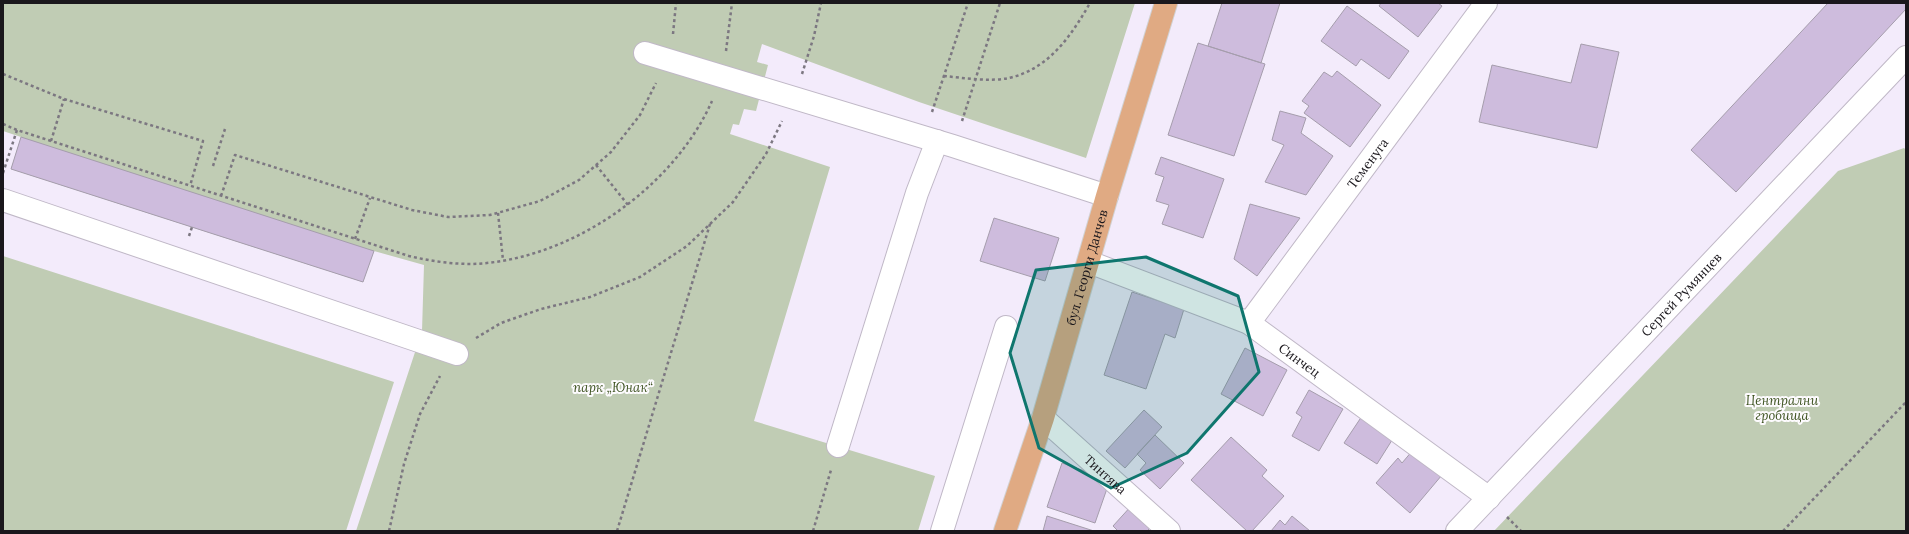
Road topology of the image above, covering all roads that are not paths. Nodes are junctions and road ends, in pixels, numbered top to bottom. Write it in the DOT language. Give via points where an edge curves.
graph roads {
  1 [pos="1166,3"];
  2 [pos="1486,3"];
  3 [pos="646,53"];
  4 [pos="1906,57"];
  5 [pos="938,141"];
  6 [pos="1107,196"];
  7 [pos="3,200"];
  8 [pos="1089,262"];
  9 [pos="1249,323"];
  10 [pos="1006,327"];
  11 [pos="457,354"];
  12 [pos="1043,418"];
  13 [pos="838,446"];
  14 [pos="1489,498"];
  15 [pos="942,531"];
  16 [pos="1005,531"];
  17 [pos="1168,531"];
  18 [pos="1457,531"];
  1 -- 6 [label="main road, бул. Георги Данчев"];
  2 -- 9 [label="street, Теменуга"];
  3 -- 5 [label="street"];
  4 -- 14 [label="street, Сергей Румянцев"];
  5 -- 6 [label="street"];
  5 -- 13 [label="street" via="917,193"];
  6 -- 8 [label="main road, бул. Георги Данчев"];
  7 -- 11 [label="street"];
  8 -- 9 [label="street, Синчец"];
  8 -- 12 [label="main road, бул. Георги Данчев"];
  9 -- 14 [label="street, Синчец"];
  10 -- 15 [label="street"];
  12 -- 16 [label="main road, бул. Георги Данчев"];
  12 -- 17 [label="street, Тинтява"];
  14 -- 18 [label="street, Сергей Румянцев"];
}
